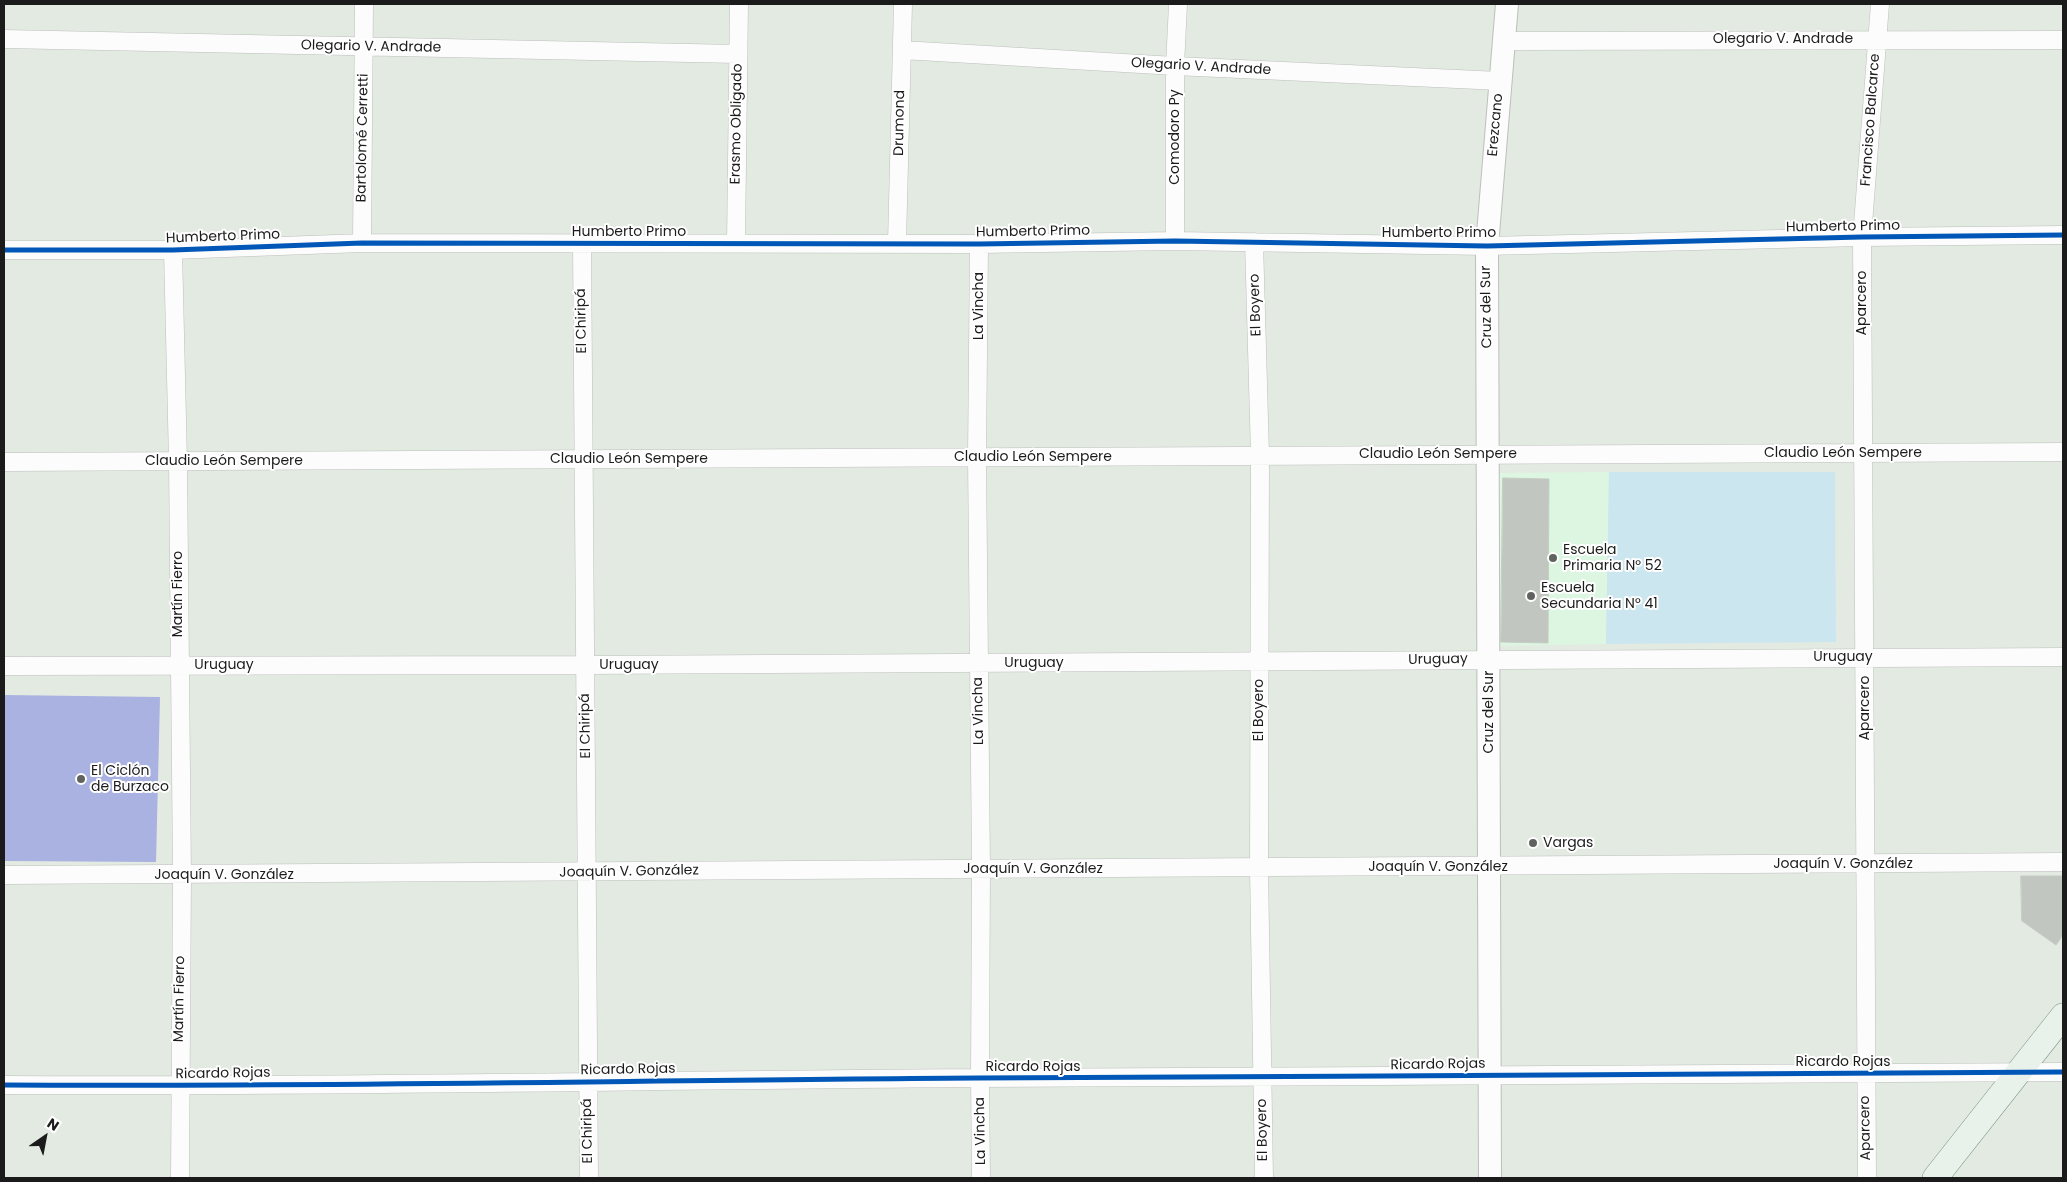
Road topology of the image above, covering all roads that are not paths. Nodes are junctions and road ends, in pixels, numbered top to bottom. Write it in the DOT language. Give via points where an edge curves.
graph roads {
  1 [pos="364,4"];
  2 [pos="739,4"];
  3 [pos="903,4"];
  4 [pos="1178,4"];
  5 [pos="1507,4"];
  6 [pos="1880,4"];
  7 [pos="4,39"];
  8 [pos="1877,39"];
  9 [pos="2063,40"];
  10 [pos="1504,41"];
  11 [pos="364,47"];
  12 [pos="902,50"];
  13 [pos="738,54"];
  14 [pos="1176,66"];
  15 [pos="1500,81"];
  16 [pos="2063,235"];
  17 [pos="1862,237"];
  18 [pos="1175,241"];
  19 [pos="1254,242"];
  20 [pos="362,243"];
  21 [pos="582,243"];
  22 [pos="736,243"];
  23 [pos="897,243"];
  24 [pos="979,244"];
  25 [pos="1487,246"];
  26 [pos="4,250"];
  27 [pos="173,250"];
  28 [pos="2063,452"];
  29 [pos="1862,453"];
  30 [pos="1489,454"];
  31 [pos="1260,455"];
  32 [pos="978,457"];
  33 [pos="584,459"];
  34 [pos="178,461"];
  35 [pos="4,462"];
  36 [pos="1864,657"];
  37 [pos="2063,657"];
  38 [pos="1489,660"];
  39 [pos="1259,662"];
  40 [pos="978,663"];
  41 [pos="178,665"];
  42 [pos="585,665"];
  43 [pos="4,666"];
  44 [pos="2063,862"];
  45 [pos="1866,863"];
  46 [pos="1490,866"];
  47 [pos="981,868"];
  48 [pos="1259,868"];
  49 [pos="588,872"];
  50 [pos="4,875"];
  51 [pos="182,876"];
  52 [pos="2063,1016"];
  53 [pos="2018,1072"];
  54 [pos="2063,1072"];
  55 [pos="1865,1073"];
  56 [pos="1490,1075"];
  57 [pos="980,1078"];
  58 [pos="1262,1078"];
  59 [pos="588,1082"];
  60 [pos="4,1085"];
  61 [pos="180,1086"];
  62 [pos="180,1178"];
  63 [pos="589,1178"];
  64 [pos="981,1178"];
  65 [pos="1264,1178"];
  66 [pos="1490,1178"];
  67 [pos="1867,1178"];
  68 [pos="1935,1178"];
  1 -- 11 [label="street, Bartolomé Cerretti"];
  2 -- 13 [label="street, Erasmo Obligado"];
  3 -- 12 [label="street, Drumond"];
  4 -- 14 [label="street, Comodoro Py"];
  5 -- 10 [label="street, Erezcano"];
  6 -- 8 [label="street, Francisco Balcarce"];
  7 -- 11 [label="street, Olegario V. Andrade"];
  8 -- 9 [label="street, Olegario V. Andrade"];
  8 -- 10 [label="street, Olegario V. Andrade"];
  8 -- 17 [label="street, Francisco Balcarce"];
  10 -- 15 [label="street, Erezcano"];
  11 -- 13 [label="street, Olegario V. Andrade"];
  11 -- 20 [label="street, Bartolomé Cerretti"];
  12 -- 14 [label="street, Olegario V. Andrade"];
  12 -- 23 [label="street, Drumond"];
  13 -- 22 [label="street, Erasmo Obligado"];
  14 -- 15 [label="street, Olegario V. Andrade"];
  14 -- 18 [label="street, Comodoro Py"];
  15 -- 25 [label="street, Erezcano"];
  16 -- 17 [label="street, Humberto Primo"];
  17 -- 25 [label="street, Humberto Primo"];
  17 -- 29 [label="street, Aparcero"];
  18 -- 19 [label="street, Humberto Primo"];
  18 -- 24 [label="street, Humberto Primo"];
  19 -- 25 [label="street, Humberto Primo"];
  19 -- 31 [label="street, El Boyero"];
  20 -- 21 [label="street, Humberto Primo"];
  20 -- 27 [label="street, Humberto Primo"];
  21 -- 22 [label="street, Humberto Primo"];
  21 -- 33 [label="street, El Chiripá"];
  22 -- 23 [label="street, Humberto Primo"];
  23 -- 24 [label="street, Humberto Primo"];
  24 -- 32 [label="street, La Vincha"];
  25 -- 30 [label="street, Cruz del Sur"];
  26 -- 27 [label="street, Humberto Primo"];
  27 -- 34 [label="street, Martín Fierro"];
  28 -- 29 [label="street, Claudio León Sempere"];
  29 -- 30 [label="street, Claudio León Sempere"];
  29 -- 36 [label="street, Aparcero"];
  30 -- 31 [label="street, Claudio León Sempere"];
  30 -- 38 [label="street, Cruz del Sur"];
  31 -- 32 [label="street, Claudio León Sempere"];
  31 -- 39 [label="street, El Boyero"];
  32 -- 33 [label="street, Claudio León Sempere"];
  32 -- 40 [label="street, La Vincha"];
  33 -- 34 [label="street, Claudio León Sempere"];
  33 -- 42 [label="street, El Chiripá"];
  34 -- 35 [label="street, Claudio León Sempere"];
  34 -- 41 [label="street, Martín Fierro"];
  36 -- 37 [label="street, Uruguay"];
  36 -- 38 [label="street, Uruguay"];
  36 -- 45 [label="street, Aparcero"];
  38 -- 39 [label="street, Uruguay"];
  38 -- 46 [label="street, Cruz del Sur"];
  39 -- 40 [label="street, Uruguay"];
  39 -- 48 [label="street, El Boyero"];
  40 -- 42 [label="street, Uruguay"];
  40 -- 47 [label="street, La Vincha"];
  41 -- 42 [label="street, Uruguay"];
  41 -- 43 [label="street, Uruguay"];
  41 -- 51 [label="street, Martín Fierro"];
  42 -- 49 [label="street, El Chiripá"];
  44 -- 45 [label="street, Joaquín V. González"];
  45 -- 46 [label="street, Joaquín V. González"];
  45 -- 55 [label="street, Aparcero"];
  46 -- 48 [label="street, Joaquín V. González"];
  46 -- 56 [label="street, Cruz del Sur"];
  47 -- 48 [label="street, Joaquín V. González"];
  47 -- 49 [label="street, Joaquín V. González"];
  47 -- 57 [label="street, La Vincha"];
  48 -- 58 [label="street, El Boyero"];
  49 -- 51 [label="street, Joaquín V. González"];
  49 -- 59 [label="street, El Chiripá"];
  50 -- 51 [label="street, Joaquín V. González"];
  51 -- 61 [label="street, Martín Fierro"];
  52 -- 53 [label="main road"];
  53 -- 54 [label="street, Ricardo Rojas"];
  53 -- 55 [label="street, Ricardo Rojas"];
  53 -- 68 [label="main road"];
  55 -- 56 [label="street, Ricardo Rojas"];
  55 -- 67 [label="street, Aparcero"];
  56 -- 58 [label="street, Ricardo Rojas"];
  56 -- 66 [label="street, Cruz del Sur"];
  57 -- 58 [label="street, Ricardo Rojas"];
  57 -- 59 [label="street, Ricardo Rojas"];
  57 -- 64 [label="street, La Vincha"];
  58 -- 65 [label="street, El Boyero"];
  59 -- 61 [label="street, Ricardo Rojas"];
  59 -- 63 [label="street, El Chiripá"];
  60 -- 61 [label="street, Ricardo Rojas"];
  61 -- 62 [label="street, Martín Fierro"];
}
